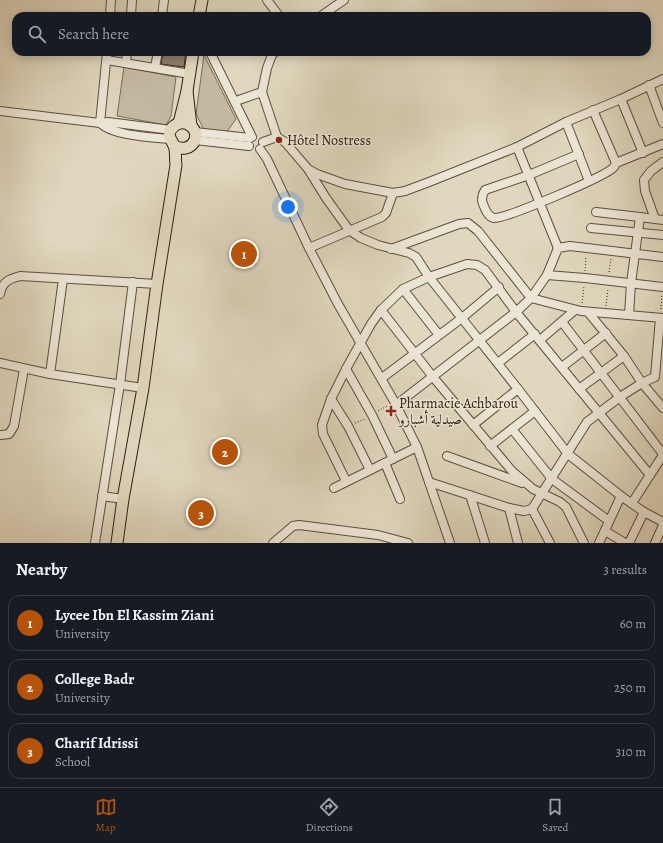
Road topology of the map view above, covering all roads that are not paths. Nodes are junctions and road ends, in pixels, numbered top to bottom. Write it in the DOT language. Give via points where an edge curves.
graph roads {
  1 [pos="111,0"];
  2 [pos="132,0"];
  3 [pos="164,0"];
  4 [pos="202,0"];
  5 [pos="267,0"];
  6 [pos="341,1"];
  7 [pos="110,12"];
  8 [pos="131,12"];
  9 [pos="162,12"];
  10 [pos="200,12"];
  11 [pos="276,12"];
  12 [pos="326,12"];
  13 [pos="107,56"];
  14 [pos="127,56"];
  15 [pos="157,56"];
  16 [pos="192,56"];
  17 [pos="212,56"];
  18 [pos="272,56"];
  19 [pos="126,62"];
  20 [pos="155,67"];
  21 [pos="190,74"];
  22 [pos="663,79"];
  23 [pos="649,86"];
  24 [pos="187,91"];
  25 [pos="262,92"];
  26 [pos="621,99"];
  27 [pos="236,101"];
  28 [pos="593,110"];
  29 [pos="0,111"];
  30 [pos="566,122"];
  31 [pos="100,123"];
  32 [pos="663,123"];
  33 [pos="194,133"];
  34 [pos="173,134"];
  35 [pos="277,137"];
  36 [pos="250,140"];
  37 [pos="663,144"];
  38 [pos="261,145"];
  39 [pos="517,147"];
  40 [pos="186,148"];
  41 [pos="643,153"];
  42 [pos="579,154"];
  43 [pos="663,162"];
  44 [pos="616,163"];
  45 [pos="176,165"];
  46 [pos="308,169"];
  47 [pos="529,175"];
  48 [pos="589,181"];
  49 [pos="394,193"];
  50 [pos="540,202"];
  51 [pos="596,212"];
  52 [pos="640,217"];
  53 [pos="659,219"];
  54 [pos="591,228"];
  55 [pos="350,230"];
  56 [pos="638,232"];
  57 [pos="663,235"];
  58 [pos="309,248"];
  59 [pos="558,248"];
  60 [pos="391,249"];
  61 [pos="635,253"];
  62 [pos="663,257"];
  63 [pos="547,275"];
  64 [pos="429,277"];
  65 [pos="63,279"];
  66 [pos="133,282"];
  67 [pos="631,283"];
  68 [pos="157,284"];
  69 [pos="499,287"];
  70 [pos="662,287"];
  71 [pos="403,289"];
  72 [pos="0,294"];
  73 [pos="531,298"];
  74 [pos="381,310"];
  75 [pos="575,310"];
  76 [pos="516,312"];
  77 [pos="588,312"];
  78 [pos="629,315"];
  79 [pos="462,318"];
  80 [pos="662,318"];
  81 [pos="562,322"];
  82 [pos="606,333"];
  83 [pos="439,335"];
  84 [pos="538,337"];
  85 [pos="360,341"];
  86 [pos="479,341"];
  87 [pos="584,350"];
  88 [pos="414,354"];
  89 [pos="624,356"];
  90 [pos="0,363"];
  91 [pos="498,363"];
  92 [pos="562,367"];
  93 [pos="24,369"];
  94 [pos="346,369"];
  95 [pos="600,372"];
  96 [pos="50,374"];
  97 [pos="433,377"];
  98 [pos="659,377"];
  99 [pos="382,378"];
  100 [pos="642,383"];
  101 [pos="120,384"];
  102 [pos="143,388"];
  103 [pos="579,388"];
  104 [pos="518,389"];
  105 [pos="620,397"];
  106 [pos="331,400"];
  107 [pos="396,405"];
  108 [pos="663,408"];
  109 [pos="535,411"];
  110 [pos="599,412"];
  111 [pos="473,425"];
  112 [pos="512,429"];
  113 [pos="1,435"];
  114 [pos="490,446"];
  115 [pos="417,447"];
  116 [pos="568,454"];
  117 [pos="663,454"];
  118 [pos="447,456"];
  119 [pos="389,461"];
  120 [pos="370,470"];
  121 [pos="650,475"];
  122 [pos="552,479"];
  123 [pos="346,481"];
  124 [pos="429,482"];
  125 [pos="528,485"];
  126 [pos="334,488"];
  127 [pos="542,494"];
  128 [pos="470,495"];
  129 [pos="102,496"];
  130 [pos="621,496"];
  131 [pos="123,499"];
  132 [pos="400,499"];
  133 [pos="632,503"];
  134 [pos="509,508"];
  135 [pos="532,509"];
  136 [pos="644,512"];
  137 [pos="609,521"];
  138 [pos="663,523"];
  139 [pos="605,531"];
  140 [pos="377,539"];
  141 [pos="95,543"];
  142 [pos="117,543"];
  143 [pos="273,543"];
  144 [pos="408,543"];
  145 [pos="450,543"];
  146 [pos="485,543"];
  147 [pos="518,543"];
  148 [pos="550,543"];
  149 [pos="584,543"];
  150 [pos="599,543"];
  151 [pos="625,543"];
  152 [pos="629,543"];
  153 [pos="655,543"];
  1 -- 7 [label="street"];
  2 -- 8 [label="street"];
  3 -- 9 [label="street"];
  4 -- 10 [label="main road"];
  5 -- 11 [label="street"];
  6 -- 12 [label="street"];
  13 -- 19 [label="street"];
  13 -- 31 [label="street"];
  14 -- 19 [label="street"];
  15 -- 20 [label="street"];
  16 -- 21 [label="main road"];
  17 -- 27 [label="street"];
  18 -- 25 [label="street"];
  19 -- 20 [label="street"];
  20 -- 21 [label="street"];
  21 -- 24 [label="main road"];
  22 -- 23 [label="street"];
  23 -- 26 [label="street"];
  23 -- 32 [label="street"];
  24 -- 33 [label="main road"];
  24 -- 34 [label="main road"];
  25 -- 27 [label="street"];
  25 -- 35 [label="street"];
  26 -- 28 [label="street"];
  26 -- 41 [label="street"];
  27 -- 36 [label="street"];
  28 -- 30 [label="street"];
  28 -- 44 [label="street"];
  29 -- 31 [label="street"];
  30 -- 39 [label="street"];
  30 -- 42 [label="street"];
  31 -- 34 [label="street" via="108,122"];
  33 -- 34 [label="main road" via="183,123"];
  33 -- 36 [label="street"];
  33 -- 40 [label="main road" via="193,144"];
  34 -- 40 [label="main road" via="178,148"];
  34 -- 45 [label="main road"];
  35 -- 38 [label="street"];
  35 -- 46 [label="street" via="285,142"];
  36 -- 38 [label="street" via="258,136"];
  36 -- 38 [label="street" via="253,149"];
  37 -- 41 [label="street"];
  38 -- 58 [label="street"];
  39 -- 47 [label="street"];
  39 -- 49 [label="street" via="406,191"];
  40 -- 45 [label="main road"];
  41 -- 44 [label="street"];
  42 -- 47 [label="street"];
  42 -- 48 [label="street"];
  43 -- 53 [label="street" via="651,170 644,180 645,191"];
  44 -- 48 [label="street" via="612,169"];
  45 -- 68 [label="main road"];
  46 -- 49 [label="street" via="345,184"];
  46 -- 55 [label="street"];
  47 -- 50 [label="street"];
  47 -- 50 [label="street" via="485,190 482,202 489,215 496,218"];
  48 -- 50 [label="street"];
  49 -- 55 [label="street" via="384,215"];
  50 -- 59 [label="street"];
  51 -- 52 [label="street"];
  52 -- 53 [label="street"];
  52 -- 56 [label="street"];
  54 -- 56 [label="street"];
  55 -- 58 [label="street"];
  55 -- 60 [label="street" via="366,240"];
  56 -- 57 [label="street"];
  56 -- 61 [label="street"];
  58 -- 85 [label="street"];
  59 -- 61 [label="street" via="570,246"];
  59 -- 63 [label="street"];
  60 -- 64 [label="street" via="416,257"];
  60 -- 73 [label="street" via="468,223 478,231"];
  61 -- 62 [label="street"];
  61 -- 67 [label="street"];
  63 -- 67 [label="street"];
  63 -- 73 [label="street"];
  64 -- 69 [label="street" via="472,264 485,270"];
  64 -- 71 [label="street"];
  64 -- 79 [label="street"];
  65 -- 66 [label="street"];
  65 -- 72 [label="street" via="20,276 5,282"];
  65 -- 96 [label="street"];
  66 -- 68 [label="street"];
  66 -- 101 [label="street"];
  67 -- 70 [label="street"];
  67 -- 78 [label="street"];
  68 -- 102 [label="main road"];
  69 -- 76 [label="street"];
  69 -- 79 [label="street"];
  71 -- 74 [label="street"];
  71 -- 83 [label="street"];
  73 -- 75 [label="street"];
  73 -- 76 [label="street"];
  74 -- 85 [label="street"];
  74 -- 88 [label="street"];
  75 -- 77 [label="street"];
  75 -- 81 [label="street"];
  76 -- 84 [label="street"];
  76 -- 86 [label="street"];
  77 -- 78 [label="street"];
  77 -- 82 [label="street"];
  78 -- 80 [label="street"];
  79 -- 83 [label="street"];
  79 -- 86 [label="street"];
  80 -- 98 [label="street"];
  81 -- 84 [label="street"];
  81 -- 87 [label="street"];
  82 -- 87 [label="street"];
  82 -- 89 [label="street"];
  83 -- 88 [label="street"];
  84 -- 91 [label="street"];
  84 -- 92 [label="street"];
  85 -- 94 [label="street"];
  85 -- 99 [label="street"];
  86 -- 91 [label="street"];
  86 -- 97 [label="street"];
  87 -- 92 [label="street"];
  87 -- 95 [label="street"];
  88 -- 97 [label="street"];
  88 -- 99 [label="street"];
  89 -- 95 [label="street"];
  89 -- 100 [label="street"];
  90 -- 93 [label="street"];
  91 -- 104 [label="street"];
  92 -- 103 [label="street"];
  93 -- 96 [label="street"];
  93 -- 113 [label="street" via="14,426 10,434"];
  94 -- 106 [label="street"];
  94 -- 119 [label="street" via="372,415"];
  95 -- 103 [label="street"];
  95 -- 105 [label="street"];
  96 -- 101 [label="street"];
  97 -- 107 [label="street"];
  97 -- 111 [label="street"];
  98 -- 100 [label="street"];
  99 -- 107 [label="street"];
  100 -- 105 [label="street"];
  100 -- 108 [label="street"];
  101 -- 102 [label="street"];
  101 -- 129 [label="street"];
  102 -- 131 [label="main road"];
  103 -- 110 [label="street"];
  104 -- 109 [label="street"];
  104 -- 111 [label="street"];
  105 -- 110 [label="street"];
  105 -- 117 [label="street"];
  106 -- 120 [label="street" via="348,426"];
  106 -- 123 [label="street" via="322,421 322,429"];
  107 -- 115 [label="street"];
  109 -- 112 [label="street"];
  109 -- 116 [label="street"];
  110 -- 116 [label="street" via="587,422"];
  110 -- 121 [label="street"];
  111 -- 114 [label="street"];
  112 -- 114 [label="street"];
  112 -- 122 [label="street"];
  114 -- 125 [label="street"];
  115 -- 119 [label="street"];
  115 -- 124 [label="street"];
  116 -- 122 [label="street"];
  116 -- 130 [label="street"];
  117 -- 121 [label="street"];
  118 -- 125 [label="street"];
  119 -- 120 [label="street"];
  119 -- 132 [label="street"];
  120 -- 123 [label="street"];
  121 -- 133 [label="street"];
  122 -- 127 [label="street"];
  122 -- 137 [label="street"];
  123 -- 126 [label="street"];
  124 -- 128 [label="street"];
  124 -- 145 [label="street"];
  125 -- 127 [label="street"];
  127 -- 135 [label="street"];
  127 -- 149 [label="street" via="566,507"];
  128 -- 134 [label="street"];
  128 -- 146 [label="street"];
  129 -- 131 [label="street"];
  129 -- 141 [label="street"];
  130 -- 133 [label="street"];
  130 -- 137 [label="street"];
  131 -- 142 [label="main road"];
  133 -- 136 [label="street"];
  134 -- 135 [label="street" via="524,511"];
  134 -- 147 [label="street"];
  135 -- 148 [label="street"];
  136 -- 138 [label="street"];
  136 -- 152 [label="street"];
  137 -- 139 [label="street"];
  138 -- 153 [label="street"];
  139 -- 150 [label="street"];
  139 -- 151 [label="street"];
  140 -- 143 [label="street" via="299,525 293,526"];
  140 -- 144 [label="street"];
}
